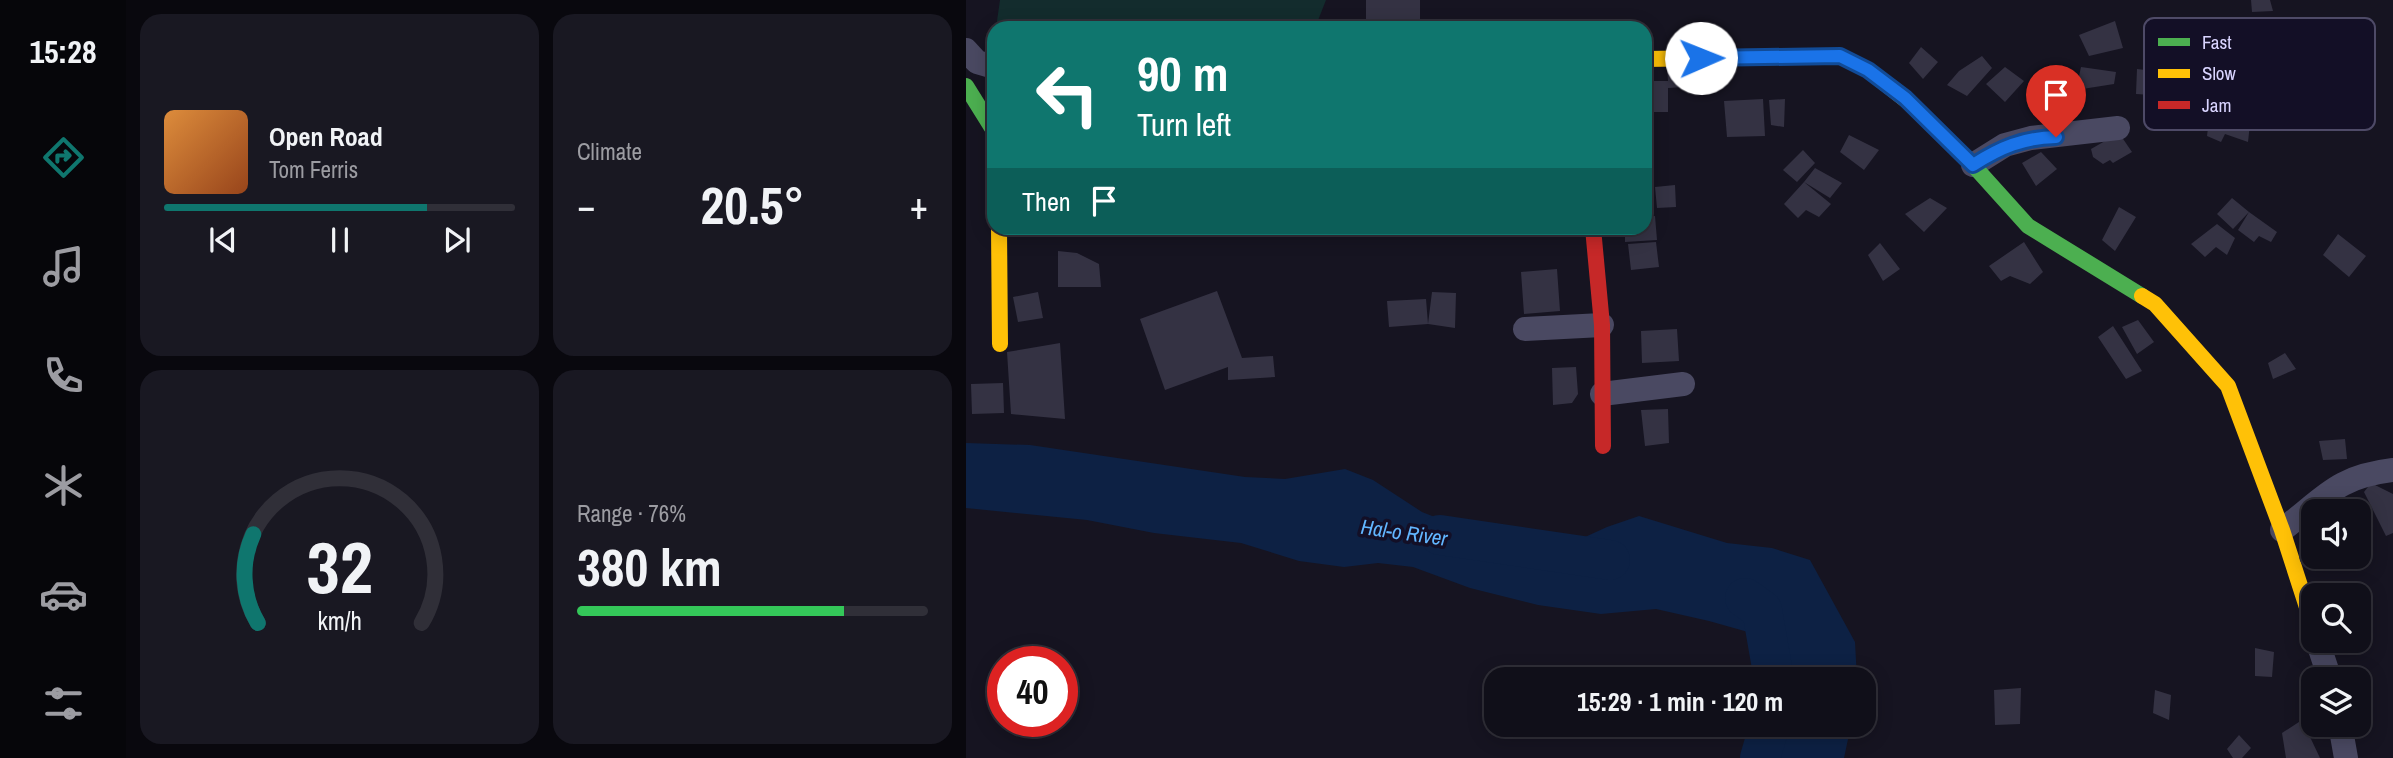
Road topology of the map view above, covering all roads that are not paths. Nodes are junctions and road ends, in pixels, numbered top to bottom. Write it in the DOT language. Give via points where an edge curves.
graph roads {
  1 [pos="966,50"];
  2 [pos="1652,59"];
  3 [pos="987,65"];
  4 [pos="966,86"];
  5 [pos="987,120"];
  6 [pos="2118,128"];
  7 [pos="1973,165"];
  8 [pos="999,235"];
  9 [pos="1594,235"];
  10 [pos="1602,325"];
  11 [pos="1525,329"];
  12 [pos="1000,344"];
  13 [pos="1683,384"];
  14 [pos="1602,394"];
  15 [pos="1603,446"];
  16 [pos="2393,470"];
  17 [pos="2282,530"];
  18 [pos="2301,588"];
  19 [pos="2342,737"];
  20 [pos="2346,758"];
  1 -- 3 [label="street"];
  2 -- 7 [label="street" via="1840,56 1905,98"];
  4 -- 5 [label="street"];
  6 -- 7 [label="street" via="2031,138 2006,145"];
  7 -- 17 [label="street" via="2028,226 2155,304 2228,386"];
  8 -- 12 [label="street"];
  9 -- 10 [label="street"];
  10 -- 11 [label="street"];
  10 -- 14 [label="street"];
  13 -- 14 [label="street"];
  14 -- 15 [label="street"];
  16 -- 17 [label="street" via="2342,482"];
  17 -- 18 [label="street"];
  19 -- 20 [label="street"];
}
